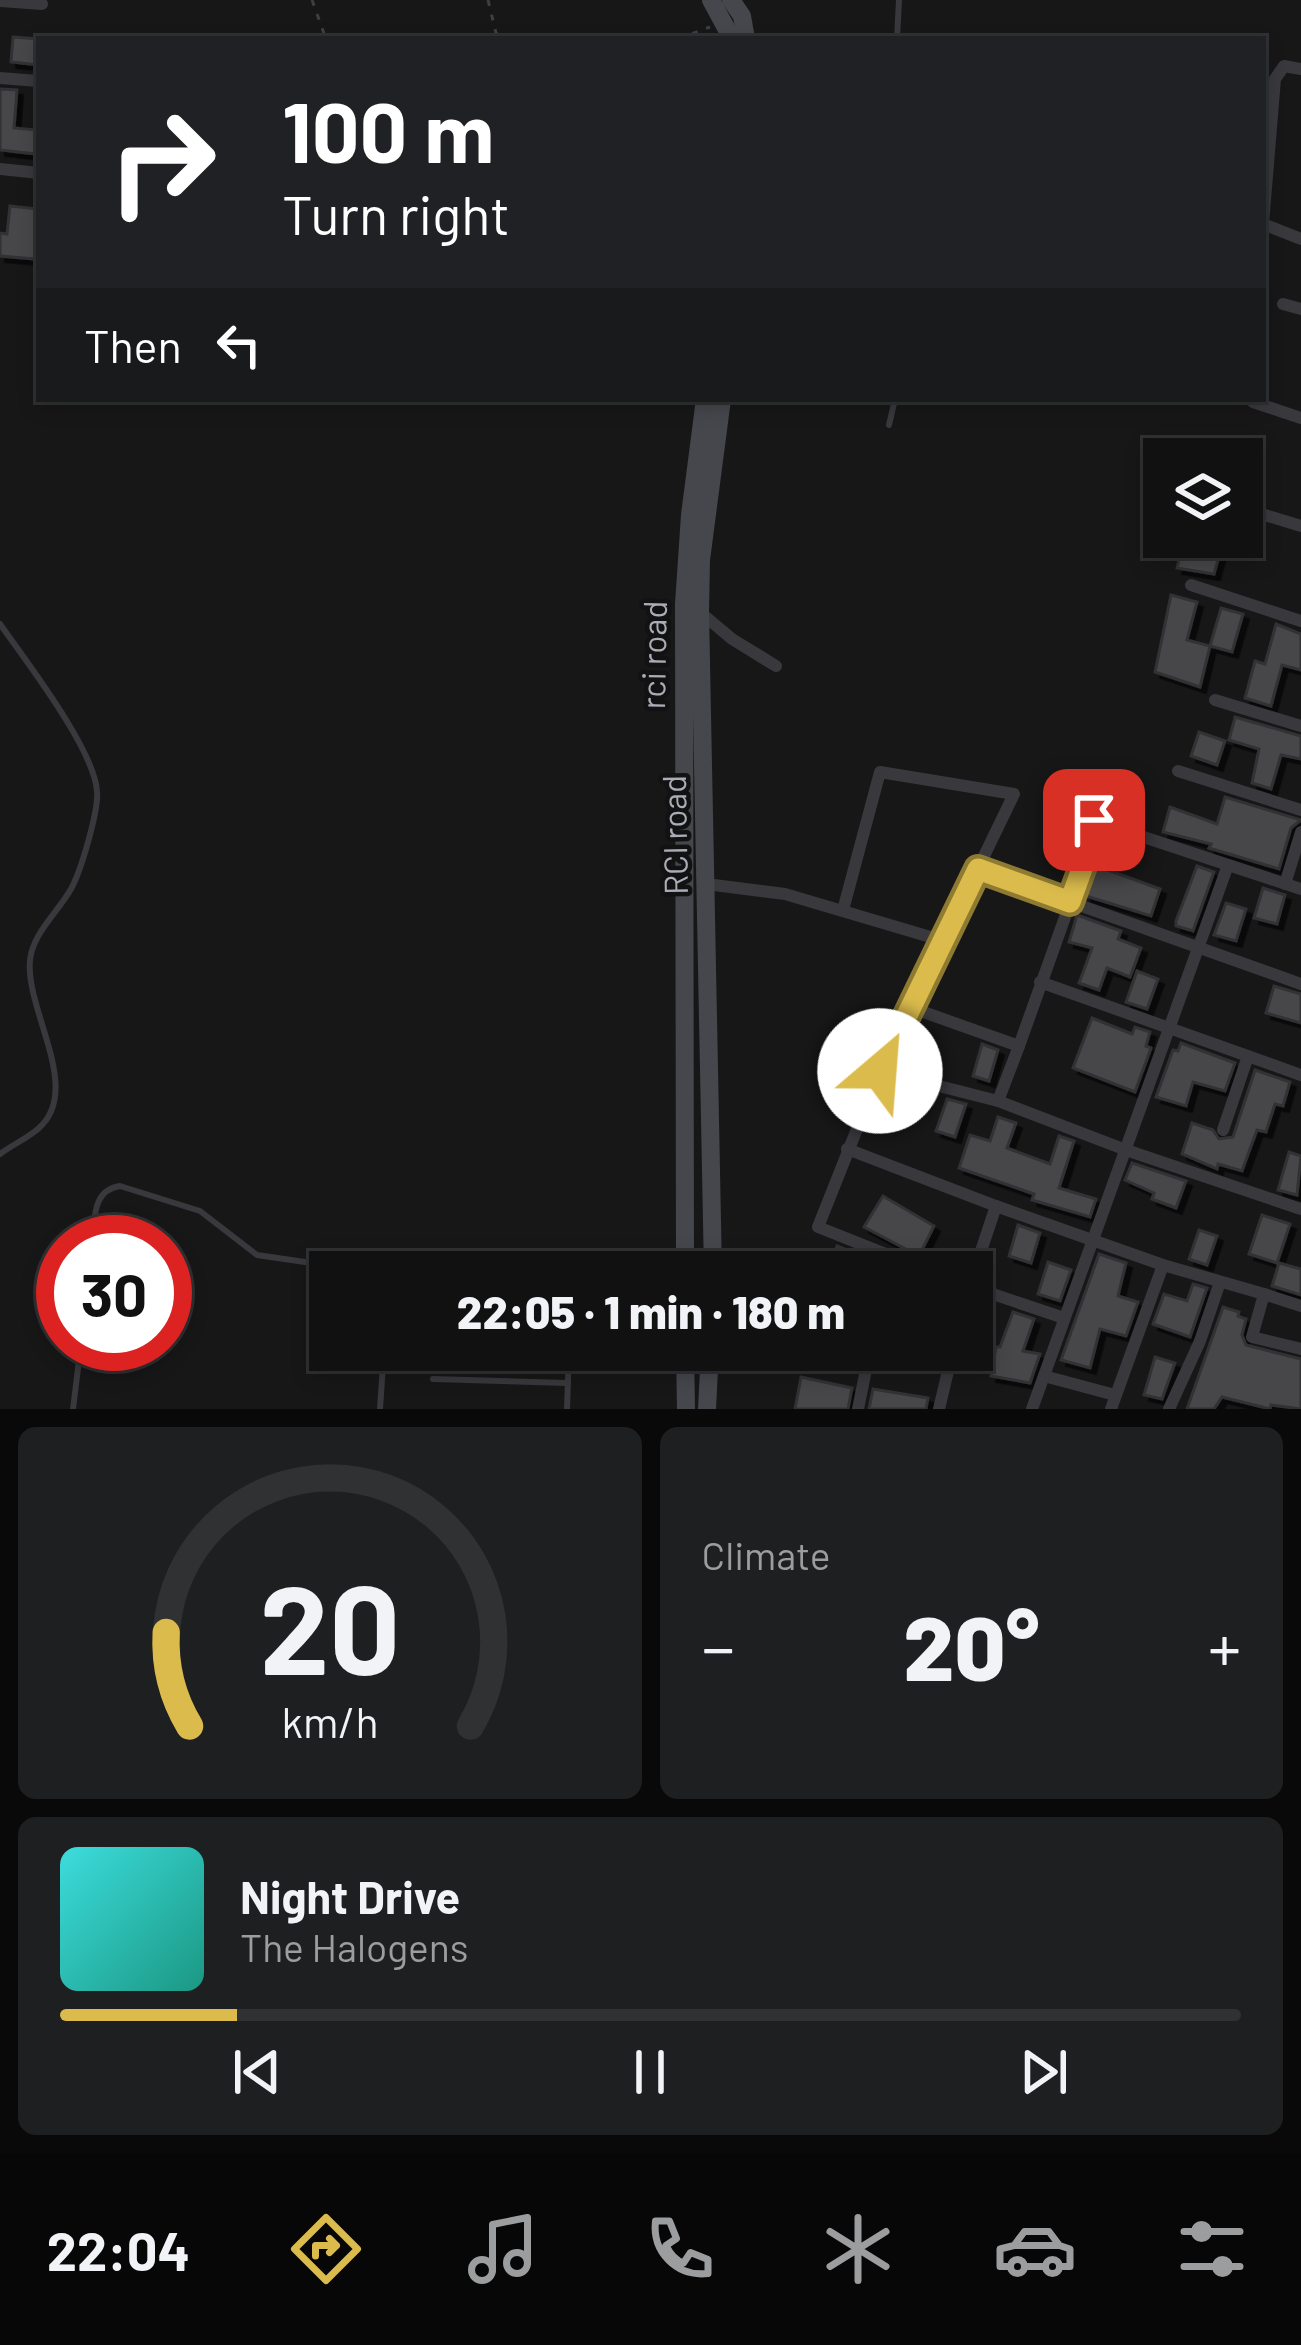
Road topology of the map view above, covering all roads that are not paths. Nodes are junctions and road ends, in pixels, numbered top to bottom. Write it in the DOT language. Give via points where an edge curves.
graph roads {
  1 [pos="711,0"];
  2 [pos="731,0"];
  3 [pos="899,0"];
  4 [pos="0,1"];
  5 [pos="42,4"];
  6 [pos="727,30"];
  7 [pos="745,36"];
  8 [pos="897,36"];
  9 [pos="1301,69"];
  10 [pos="0,78"];
  11 [pos="36,81"];
  12 [pos="0,169"];
  13 [pos="36,172"];
  14 [pos="1266,188"];
  15 [pos="1266,225"];
  16 [pos="1301,239"];
  17 [pos="1283,304"];
  18 [pos="1301,309"];
  19 [pos="704,402"];
  20 [pos="722,402"];
  21 [pos="894,402"];
  22 [pos="1253,402"];
  23 [pos="1301,418"];
  24 [pos="889,425"];
  25 [pos="1263,514"];
  26 [pos="1301,526"];
  27 [pos="1191,585"];
  28 [pos="700,612"];
  29 [pos="1301,621"];
  30 [pos="0,624"];
  31 [pos="776,666"];
  32 [pos="1215,700"];
  33 [pos="1301,726"];
  34 [pos="1178,771"];
  35 [pos="1301,810"];
  36 [pos="1301,832"];
  37 [pos="1228,865"];
  38 [pos="978,869"];
  39 [pos="706,884"];
  40 [pos="1285,884"];
  41 [pos="1301,889"];
  42 [pos="1070,902"];
  43 [pos="843,910"];
  44 [pos="944,941"];
  45 [pos="1200,949"];
  46 [pos="707,954"];
  47 [pos="683,956"];
  48 [pos="1040,982"];
  49 [pos="1301,984"];
  50 [pos="912,1008"];
  51 [pos="1172,1030"];
  52 [pos="1019,1046"];
  53 [pos="1248,1057"];
  54 [pos="880,1071"];
  55 [pos="1301,1075"];
  56 [pos="998,1101"];
  57 [pos="1223,1130"];
  58 [pos="847,1149"];
  59 [pos="1126,1150"];
  60 [pos="0,1154"];
  61 [pos="996,1206"];
  62 [pos="1301,1209"];
  63 [pos="97,1215"];
  64 [pos="1092,1241"];
  65 [pos="685,1251"];
  66 [pos="713,1251"];
  67 [pos="876,1251"];
  68 [pos="981,1251"];
  69 [pos="309,1263"];
  70 [pos="1163,1265"];
  71 [pos="1220,1282"];
  72 [pos="1264,1294"];
  73 [pos="993,1295"];
  74 [pos="1301,1306"];
  75 [pos="1064,1318"];
  76 [pos="1301,1349"];
  77 [pos="78,1371"];
  78 [pos="383,1371"];
  79 [pos="568,1371"];
  80 [pos="686,1371"];
  81 [pos="709,1371"];
  82 [pos="866,1371"];
  83 [pos="948,1371"];
  84 [pos="1044,1376"];
  85 [pos="433,1378"];
  86 [pos="568,1383"];
  87 [pos="1113,1402"];
  88 [pos="73,1409"];
  89 [pos="380,1409"];
  90 [pos="567,1409"];
  91 [pos="686,1409"];
  92 [pos="707,1409"];
  93 [pos="858,1409"];
  94 [pos="939,1409"];
  95 [pos="1032,1409"];
  96 [pos="1169,1409"];
  1 -- 6 [label="main road"];
  2 -- 7 [label="main road"];
  3 -- 8 [label="lane"];
  4 -- 5 [label="street"];
  9 -- 14 [label="street" via="1284,66 1275,79"];
  10 -- 11 [label="street"];
  12 -- 13 [label="street"];
  15 -- 16 [label="street"];
  17 -- 18 [label="street"];
  19 -- 47 [label="main road, rci road" via="684,604"];
  20 -- 28 [label="main road, RCI road"];
  21 -- 24 [label="lane"];
  22 -- 23 [label="street"];
  25 -- 26 [label="street"];
  27 -- 29 [label="street"];
  28 -- 31 [label="street"];
  28 -- 39 [label="main road, RCI road"];
  30 -- 60 [label="lane" via="83,752 98,794 72,886 30,955 53,1107 41,1127"];
  32 -- 33 [label="street"];
  34 -- 35 [label="street"];
  36 -- 40 [label="street"];
  37 -- 40 [label="street"];
  37 -- 42 [label="street" via="1096,821"];
  37 -- 45 [label="street"];
  38 -- 42 [label="street"];
  38 -- 43 [label="street" via="1014,794 880,772"];
  38 -- 44 [label="street"];
  39 -- 43 [label="street"];
  39 -- 46 [label="main road, RCI road"];
  40 -- 41 [label="street"];
  42 -- 45 [label="street"];
  42 -- 48 [label="street"];
  43 -- 44 [label="street"];
  44 -- 50 [label="street"];
  45 -- 49 [label="street"];
  45 -- 51 [label="street"];
  46 -- 47 [label="main road"];
  46 -- 66 [label="main road, RCI road"];
  47 -- 65 [label="main road, rci road"];
  48 -- 51 [label="street"];
  48 -- 52 [label="street"];
  50 -- 52 [label="street"];
  50 -- 54 [label="street"];
  51 -- 53 [label="street"];
  51 -- 59 [label="street"];
  52 -- 56 [label="street"];
  53 -- 55 [label="street"];
  53 -- 57 [label="street"];
  54 -- 56 [label="street"];
  54 -- 58 [label="street"];
  56 -- 59 [label="street"];
  58 -- 61 [label="street"];
  58 -- 67 [label="street" via="818,1226"];
  59 -- 62 [label="street"];
  59 -- 64 [label="street"];
  61 -- 64 [label="street"];
  61 -- 68 [label="street"];
  63 -- 69 [label="lane" via="100,1196 119,1186 200,1210 257,1255"];
  64 -- 70 [label="street"];
  64 -- 75 [label="street"];
  70 -- 71 [label="street"];
  70 -- 87 [label="street"];
  71 -- 72 [label="street"];
  71 -- 96 [label="street"];
  72 -- 74 [label="street"];
  72 -- 76 [label="street" via="1252,1337"];
  73 -- 75 [label="street"];
  75 -- 84 [label="street"];
  77 -- 88 [label="lane"];
  78 -- 89 [label="lane"];
  79 -- 86 [label="lane"];
  80 -- 91 [label="main road"];
  81 -- 92 [label="main road"];
  82 -- 93 [label="street"];
  83 -- 94 [label="street"];
  84 -- 87 [label="street"];
  84 -- 95 [label="street"];
  85 -- 86 [label="lane"];
  86 -- 90 [label="lane"];
}
